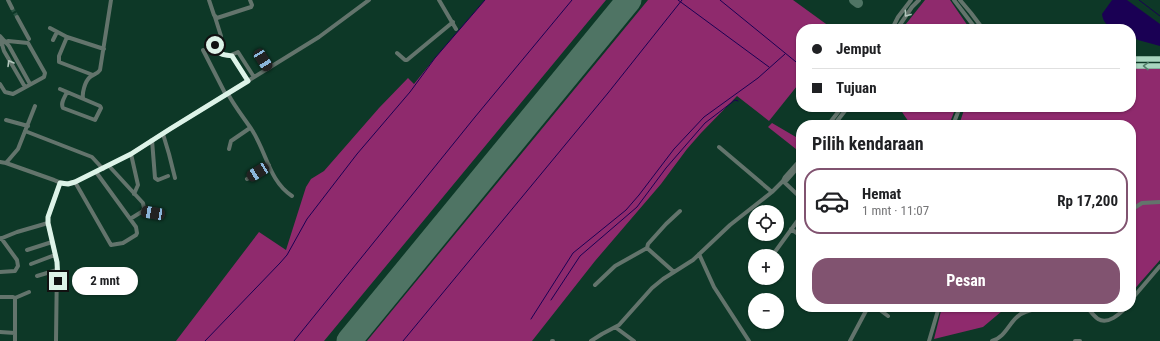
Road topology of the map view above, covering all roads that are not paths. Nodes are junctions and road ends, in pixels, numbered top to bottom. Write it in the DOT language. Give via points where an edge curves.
graph roads {
  1 [pos="8,0"];
  2 [pos="111,0"];
  3 [pos="209,0"];
  4 [pos="250,0"];
  5 [pos="369,0"];
  6 [pos="439,0"];
  7 [pos="911,0"];
  8 [pos="919,0"];
  9 [pos="954,0"];
  10 [pos="960,0"];
  11 [pos="12,8"];
  12 [pos="972,13"];
  13 [pos="967,16"];
  14 [pos="17,17"];
  15 [pos="215,17"];
  16 [pos="452,22"];
  17 [pos="894,24"];
  18 [pos="900,24"];
  19 [pos="973,24"];
  20 [pos="980,24"];
  21 [pos="50,28"];
  22 [pos="456,29"];
  23 [pos="57,32"];
  24 [pos="0,37"];
  25 [pos="67,37"];
  26 [pos="29,39"];
  27 [pos="53,40"];
  28 [pos="2,42"];
  29 [pos="9,46"];
  30 [pos="2,49"];
  31 [pos="104,50"];
  32 [pos="203,50"];
  33 [pos="258,52"];
  34 [pos="397,53"];
  35 [pos="231,55"];
  36 [pos="1136,59"];
  37 [pos="1160,59"];
  38 [pos="1136,66"];
  39 [pos="1160,66"];
  40 [pos="268,68"];
  41 [pos="93,75"];
  42 [pos="254,78"];
  43 [pos="248,81"];
  44 [pos="0,84"];
  45 [pos="30,84"];
  46 [pos="25,87"];
  47 [pos="60,89"];
  48 [pos="67,92"];
  49 [pos="227,95"];
  50 [pos="83,98"];
  51 [pos="35,106"];
  52 [pos="838,112"];
  53 [pos="844,112"];
  54 [pos="6,120"];
  55 [pos="832,120"];
  56 [pos="838,120"];
  57 [pos="28,126"];
  58 [pos="250,128"];
  59 [pos="25,132"];
  60 [pos="163,134"];
  61 [pos="152,140"];
  62 [pos="719,147"];
  63 [pos="229,149"];
  64 [pos="131,154"];
  65 [pos="0,162"];
  66 [pos="6,163"];
  67 [pos="269,165"];
  68 [pos="796,165"];
  69 [pos="109,166"];
  70 [pos="103,169"];
  71 [pos="796,170"];
  72 [pos="96,172"];
  73 [pos="168,176"];
  74 [pos="175,178"];
  75 [pos="247,179"];
  76 [pos="783,181"];
  77 [pos="75,182"];
  78 [pos="60,183"];
  79 [pos="772,192"];
  80 [pos="796,193"];
  81 [pos="134,194"];
  82 [pos="292,196"];
  83 [pos="1160,202"];
  84 [pos="1136,207"];
  85 [pos="143,211"];
  86 [pos="680,211"];
  87 [pos="153,213"];
  88 [pos="130,219"];
  89 [pos="796,222"];
  90 [pos="48,223"];
  91 [pos="791,229"];
  92 [pos="796,232"];
  93 [pos="1,239"];
  94 [pos="52,242"];
  95 [pos="647,248"];
  96 [pos="777,249"];
  97 [pos="27,250"];
  98 [pos="699,254"];
  99 [pos="55,255"];
  100 [pos="31,264"];
  101 [pos="1160,266"];
  102 [pos="57,270"];
  103 [pos="0,272"];
  104 [pos="674,272"];
  105 [pos="37,276"];
  106 [pos="595,285"];
  107 [pos="29,292"];
  108 [pos="1136,294"];
  109 [pos="0,297"];
  110 [pos="15,298"];
  111 [pos="865,312"];
  112 [pos="883,312"];
  113 [pos="938,312"];
  114 [pos="1027,312"];
  115 [pos="1092,312"];
  116 [pos="1122,312"];
  117 [pos="888,316"];
  118 [pos="615,327"];
  119 [pos="0,332"];
  120 [pos="15,333"];
  121 [pos="15,341"];
  122 [pos="56,341"];
  123 [pos="591,341"];
  124 [pos="634,341"];
  125 [pos="749,341"];
  126 [pos="850,341"];
  127 [pos="929,341"];
  128 [pos="992,341"];
  129 [pos="1075,341"];
  130 [pos="1080,341"];
  1 -- 11 [label="street"];
  2 -- 31 [label="street"];
  3 -- 15 [label="street"];
  4 -- 15 [label="street" via="251,7"];
  5 -- 40 [label="street" via="319,37"];
  6 -- 16 [label="street"];
  7 -- 17 [label="street"];
  8 -- 18 [label="street, one-way"];
  9 -- 13 [label="street"];
  10 -- 12 [label="street"];
  12 -- 13 [label="street"];
  12 -- 20 [label="street"];
  13 -- 19 [label="street"];
  14 -- 26 [label="street"];
  15 -- 35 [label="street" via="221,36 215,41 215,45 221,54"];
  16 -- 22 [label="street"];
  16 -- 34 [label="street" via="407,60"];
  21 -- 23 [label="street"];
  23 -- 25 [label="street"];
  23 -- 27 [label="street"];
  24 -- 28 [label="street"];
  25 -- 31 [label="street"];
  25 -- 41 [label="street" via="59,62"];
  28 -- 29 [label="street"];
  28 -- 30 [label="street"];
  28 -- 45 [label="street" via="29,44 45,74"];
  29 -- 30 [label="street"];
  29 -- 45 [label="street"];
  46 -- 30 [label="street, one-way"];
  31 -- 41 [label="street" via="100,70"];
  32 -- 49 [label="street"];
  33 -- 40 [label="street"];
  35 -- 42 [label="street" via="238,52"];
  35 -- 43 [label="street"];
  36 -- 37 [label="highway"];
  39 -- 38 [label="highway, one-way"];
  40 -- 42 [label="street"];
  41 -- 50 [label="street" via="82,94"];
  42 -- 43 [label="street"];
  43 -- 49 [label="street"];
  44 -- 46 [label="street" via="9,94"];
  45 -- 46 [label="street"];
  47 -- 48 [label="street"];
  48 -- 50 [label="street"];
  48 -- 50 [label="street" via="63,108 96,120 101,106"];
  49 -- 58 [label="street"];
  49 -- 60 [label="street"];
  51 -- 57 [label="street"];
  52 -- 55 [label="street"];
  53 -- 56 [label="street"];
  54 -- 57 [label="street"];
  57 -- 59 [label="street"];
  58 -- 63 [label="street" via="231,141"];
  58 -- 67 [label="street"];
  59 -- 66 [label="street" via="18,149"];
  59 -- 70 [label="street" via="92,157"];
  60 -- 61 [label="street"];
  60 -- 74 [label="street"];
  61 -- 64 [label="street"];
  61 -- 73 [label="street" via="155,178 158,180"];
  62 -- 79 [label="street"];
  64 -- 69 [label="street"];
  64 -- 81 [label="street" via="138,181"];
  65 -- 66 [label="street"];
  66 -- 78 [label="street"];
  67 -- 75 [label="street"];
  67 -- 82 [label="street" via="279,185"];
  68 -- 76 [label="street"];
  69 -- 70 [label="street"];
  69 -- 81 [label="street"];
  70 -- 72 [label="street"];
  71 -- 76 [label="street"];
  72 -- 77 [label="street"];
  72 -- 88 [label="street"];
  76 -- 79 [label="street"];
  76 -- 80 [label="street"];
  77 -- 78 [label="street"];
  77 -- 88 [label="street" via="111,244 123,243 136,235 136,229"];
  78 -- 90 [label="street"];
  79 -- 98 [label="street" via="730,225"];
  81 -- 85 [label="street" via="144,205"];
  83 -- 84 [label="street" via="1142,203"];
  85 -- 87 [label="street"];
  85 -- 88 [label="street"];
  86 -- 95 [label="street"];
  89 -- 91 [label="street"];
  90 -- 93 [label="street"];
  90 -- 94 [label="street"];
  91 -- 92 [label="street"];
  91 -- 96 [label="street"];
  93 -- 103 [label="street" via="17,260 18,266 15,271"];
  94 -- 97 [label="street"];
  94 -- 99 [label="street"];
  95 -- 104 [label="street"];
  95 -- 106 [label="street" via="615,266"];
  98 -- 104 [label="street"];
  98 -- 125 [label="street" via="714,287"];
  99 -- 100 [label="street"];
  99 -- 102 [label="street"];
  101 -- 108 [label="street"];
  102 -- 105 [label="street"];
  102 -- 122 [label="street"];
  104 -- 118 [label="street" via="652,288"];
  107 -- 110 [label="street"];
  109 -- 110 [label="street"];
  110 -- 120 [label="street"];
  111 -- 126 [label="street"];
  112 -- 117 [label="street"];
  113 -- 127 [label="street"];
  114 -- 128 [label="street" via="1017,317 1002,335"];
  115 -- 116 [label="street" via="1098,319 1109,320"];
  118 -- 123 [label="street"];
  118 -- 124 [label="street"];
  119 -- 120 [label="street"];
  120 -- 121 [label="street"];
  129 -- 130 [label="street"];
}
